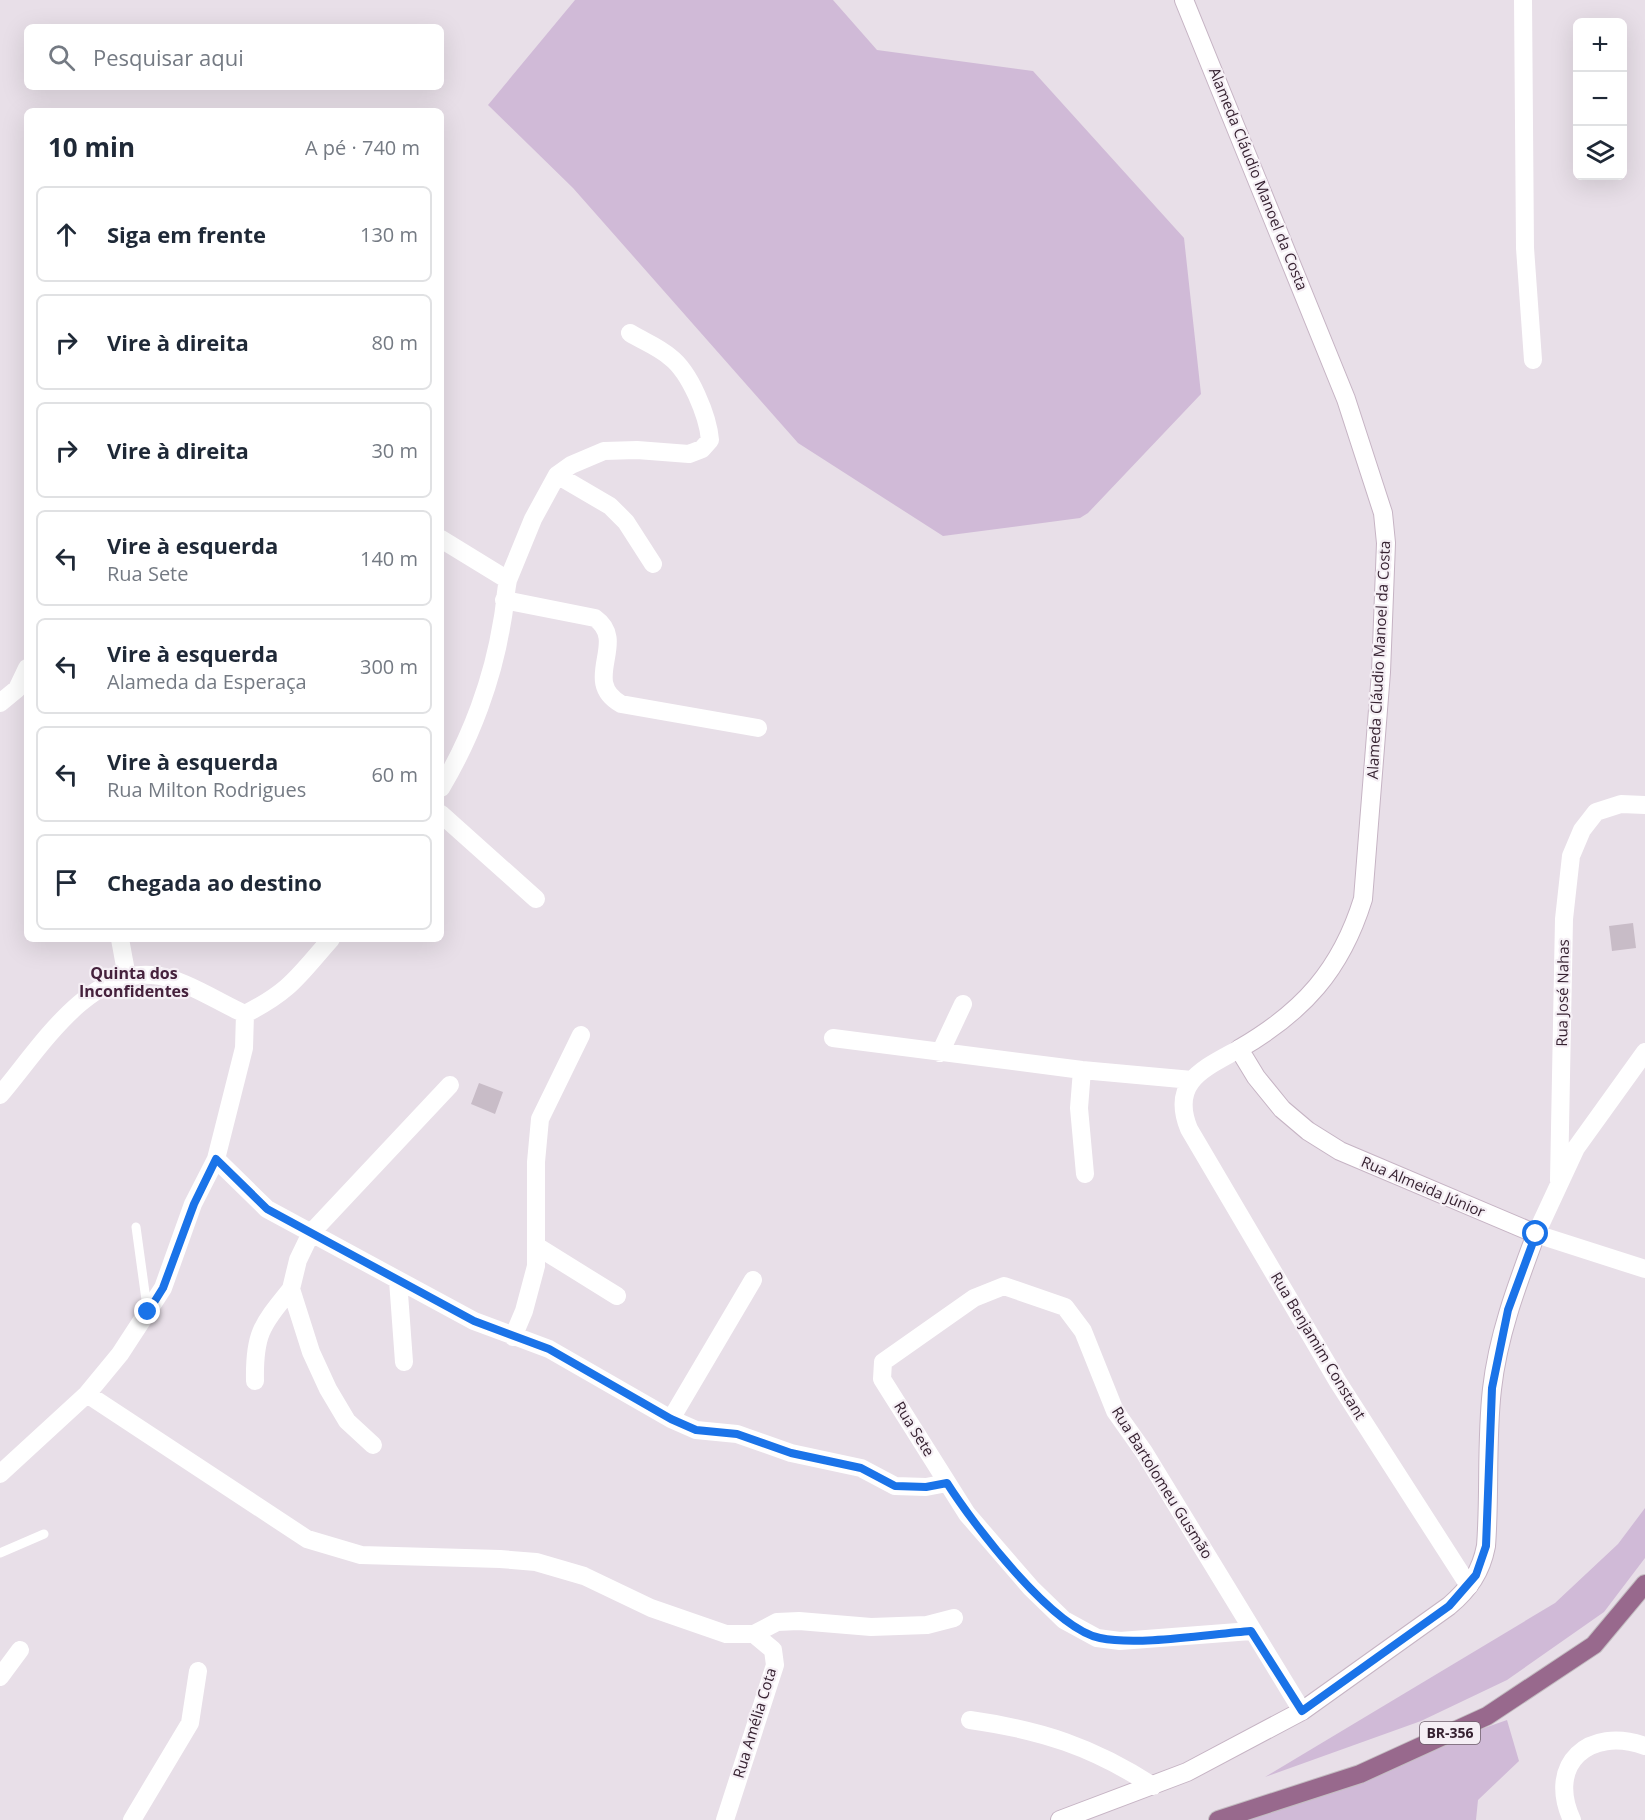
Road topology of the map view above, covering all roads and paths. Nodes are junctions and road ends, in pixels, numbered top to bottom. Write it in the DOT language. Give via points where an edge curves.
graph roads {
  1 [pos="1184,0"];
  2 [pos="1523,0"];
  3 [pos="630,333"];
  4 [pos="1533,360"];
  5 [pos="557,475"];
  6 [pos="444,541"];
  7 [pos="653,564"];
  8 [pos="508,580"];
  9 [pos="504,600"];
  10 [pos="24,674"];
  11 [pos="0,703"];
  12 [pos="758,728"];
  13 [pos="444,783"];
  14 [pos="1645,806"];
  15 [pos="444,817"];
  16 [pos="536,899"];
  17 [pos="121,942"];
  18 [pos="330,942"];
  19 [pos="127,977"];
  20 [pos="963,1004"];
  21 [pos="245,1014"];
  22 [pos="581,1035"];
  23 [pos="833,1038"];
  24 [pos="1239,1049"];
  25 [pos="1645,1052"];
  26 [pos="940,1053"];
  27 [pos="1082,1070"];
  28 [pos="1192,1080"];
  29 [pos="450,1085"];
  30 [pos="0,1095"];
  31 [pos="1182,1098"];
  32 [pos="216,1159"];
  33 [pos="1085,1174"];
  34 [pos="1559,1181"];
  35 [pos="136,1227"];
  36 [pos="311,1233"];
  37 [pos="1536,1234"];
  38 [pos="538,1247"];
  39 [pos="1645,1269"];
  40 [pos="398,1280"];
  41 [pos="753,1280"];
  42 [pos="291,1289"];
  43 [pos="617,1296"];
  44 [pos="148,1312"];
  45 [pos="513,1336"];
  46 [pos="404,1362"];
  47 [pos="883,1362"];
  48 [pos="255,1381"];
  49 [pos="87,1394"];
  50 [pos="671,1419"];
  51 [pos="373,1445"];
  52 [pos="0,1474"];
  53 [pos="947,1483"];
  54 [pos="44,1534"];
  55 [pos="0,1553"];
  56 [pos="1645,1584"];
  57 [pos="1469,1586"];
  58 [pos="954,1618"];
  59 [pos="1251,1631"];
  60 [pos="754,1634"];
  61 [pos="20,1650"];
  62 [pos="198,1671"];
  63 [pos="0,1677"];
  64 [pos="1302,1711"];
  65 [pos="970,1720"];
  66 [pos="1645,1746"];
  67 [pos="1153,1786"];
  68 [pos="132,1820"];
  69 [pos="725,1820"];
  70 [pos="1060,1820"];
  71 [pos="1218,1820"];
  72 [pos="1572,1820"];
  1 -- 24 [label="street, Alameda Cláudio Manoel da Costa" via="1346,399 1377,491 1386,543 1363,899 1353,932 1337,962 1313,993 1280,1024"];
  2 -- 4 [label="street" via="1525,248"];
  3 -- 5 [label="street" via="671,357 682,370 709,424 710,440 702,449 688,454 637,450 593,453"];
  5 -- 7 [label="street" via="610,506 626,522"];
  5 -- 8 [label="street" via="533,519"];
  6 -- 8 [label="street"];
  8 -- 9 [label="street"];
  9 -- 12 [label="street" via="595,618 602,623 608,641 602,682 611,699"];
  9 -- 13 [label="street" via="484,692 457,761"];
  10 -- 11 [label="street" via="17,689"];
  14 -- 34 [label="street, Rua José Nahas" via="1610,805 1596,812 1576,842 1565,893"];
  15 -- 16 [label="street"];
  17 -- 19 [label="street"];
  18 -- 21 [label="street" via="284,992"];
  19 -- 21 [label="street" via="166,978"];
  19 -- 30 [label="street" via="103,986 68,1012"];
  20 -- 26 [label="street"];
  21 -- 32 [label="street" via="244,1048"];
  22 -- 38 [label="street" via="540,1119"];
  23 -- 26 [label="street"];
  24 -- 28 [label="street, Alameda Cláudio Manoel da Costa"];
  24 -- 37 [label="street, Rua Almeida Júnior" via="1282,1109 1340,1151"];
  25 -- 34 [label="street" via="1595,1119"];
  26 -- 27 [label="street"];
  27 -- 28 [label="street"];
  27 -- 33 [label="street" via="1079,1108"];
  28 -- 31 [label="street, Alameda Cláudio Manoel da Costa"];
  29 -- 36 [label="street"];
  31 -- 57 [label="street, Rua Benjamim Constant" via="1181,1108 1189,1129 1209,1165 1338,1382"];
  32 -- 36 [label="street" via="267,1209"];
  32 -- 44 [label="street" via="194,1204 163,1288"];
  34 -- 37 [label="street"];
  35 -- 44 [label="lane"];
  36 -- 40 [label="street"];
  36 -- 42 [label="street" via="298,1260"];
  37 -- 39 [label="street, Rua Almeida Júnior"];
  37 -- 57 [label="street" via="1508,1310 1498,1354 1490,1415 1486,1546"];
  38 -- 43 [label="street"];
  38 -- 45 [label="street" via="528,1297"];
  40 -- 45 [label="street" via="474,1321"];
  40 -- 46 [label="street"];
  41 -- 50 [label="street"];
  42 -- 48 [label="street" via="259,1333 254,1354"];
  42 -- 51 [label="street" via="311,1352 328,1389 347,1421"];
  44 -- 49 [label="street"];
  45 -- 50 [label="street" via="549,1349"];
  47 -- 53 [label="street, Rua Sete" via="882,1379"];
  47 -- 59 [label="street, Rua Bartolomeu Gusmão" via="974,1298 1004,1286 1065,1307 1083,1331 1115,1411 1144,1452"];
  49 -- 52 [label="street"];
  49 -- 60 [label="street" via="307,1539 361,1555 536,1562 584,1576 651,1608 726,1634"];
  50 -- 53 [label="street" via="696,1430 737,1434 791,1453 861,1468 895,1486"];
  53 -- 59 [label="street, Rua Sete" via="967,1514 1030,1588 1064,1620 1097,1638 1120,1641"];
  54 -- 55 [label="lane"];
  56 -- 71 [label="main road, BR-356" via="1594,1645 1487,1716 1360,1774"];
  57 -- 64 [label="street" via="1449,1606"];
  58 -- 60 [label="street" via="927,1625 871,1627 777,1622"];
  59 -- 64 [label="street, Rua Bartolomeu Gusmão"];
  60 -- 69 [label="street, Rua Amélia Cota" via="773,1650 775,1665"];
  61 -- 63 [label="street"];
  62 -- 68 [label="street" via="190,1724"];
  64 -- 67 [label="street"];
  65 -- 67 [label="street" via="1021,1728 1077,1745"];
  66 -- 72 [label="street" via="1607,1738 1584,1749 1573,1760 1563,1788"];
  67 -- 70 [label="street"];
}
